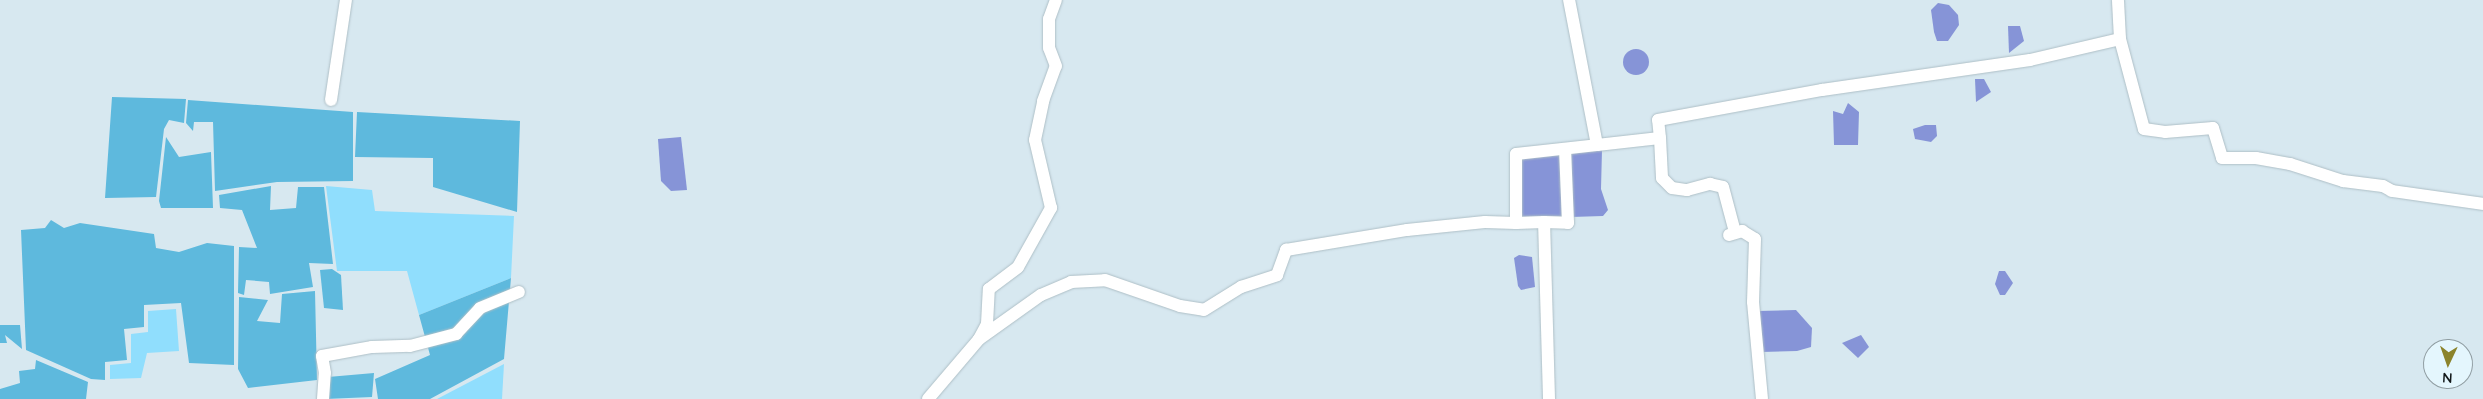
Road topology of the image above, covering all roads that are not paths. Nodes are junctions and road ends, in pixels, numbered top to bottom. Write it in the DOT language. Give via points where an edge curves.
graph roads {
  1 [pos="346,0"];
  2 [pos="1056,0"];
  3 [pos="1569,0"];
  4 [pos="2118,0"];
  5 [pos="2120,39"];
  6 [pos="331,100"];
  7 [pos="1660,138"];
  8 [pos="1597,145"];
  9 [pos="1565,149"];
  10 [pos="2483,204"];
  11 [pos="1544,222"];
  12 [pos="1516,223"];
  13 [pos="518,292"];
  14 [pos="979,339"];
  15 [pos="323,399"];
  16 [pos="928,399"];
  17 [pos="1549,399"];
  18 [pos="1762,399"];
  1 -- 6 [label="street"];
  2 -- 14 [label="street" via="1049,19 1049,48 1056,66 1043,101 1035,140 1051,208 1018,267 989,289 987,324"];
  3 -- 8 [label="street"];
  4 -- 5 [label="street"];
  5 -- 7 [label="street" via="2030,60 1822,90 1658,120"];
  5 -- 10 [label="street" via="2144,129 2165,132 2213,128 2222,158 2256,158 2290,164 2343,181 2383,186 2392,191"];
  7 -- 8 [label="street"];
  7 -- 18 [label="street" via="1662,178 1672,188 1687,190 1710,184 1723,187 1731,234 1750,233 1755,239 1752,302"];
  8 -- 9 [label="street"];
  9 -- 11 [label="street" via="1568,223"];
  9 -- 12 [label="street" via="1516,154"];
  11 -- 12 [label="street"];
  11 -- 17 [label="street"];
  12 -- 14 [label="street" via="1485,222 1407,230 1286,250 1277,275 1241,287 1204,310 1180,306 1105,280 1071,282 1041,295"];
  13 -- 15 [label="street" via="480,308 456,334 410,346 372,347 322,356 325,373"];
  14 -- 16 [label="street"];
}
